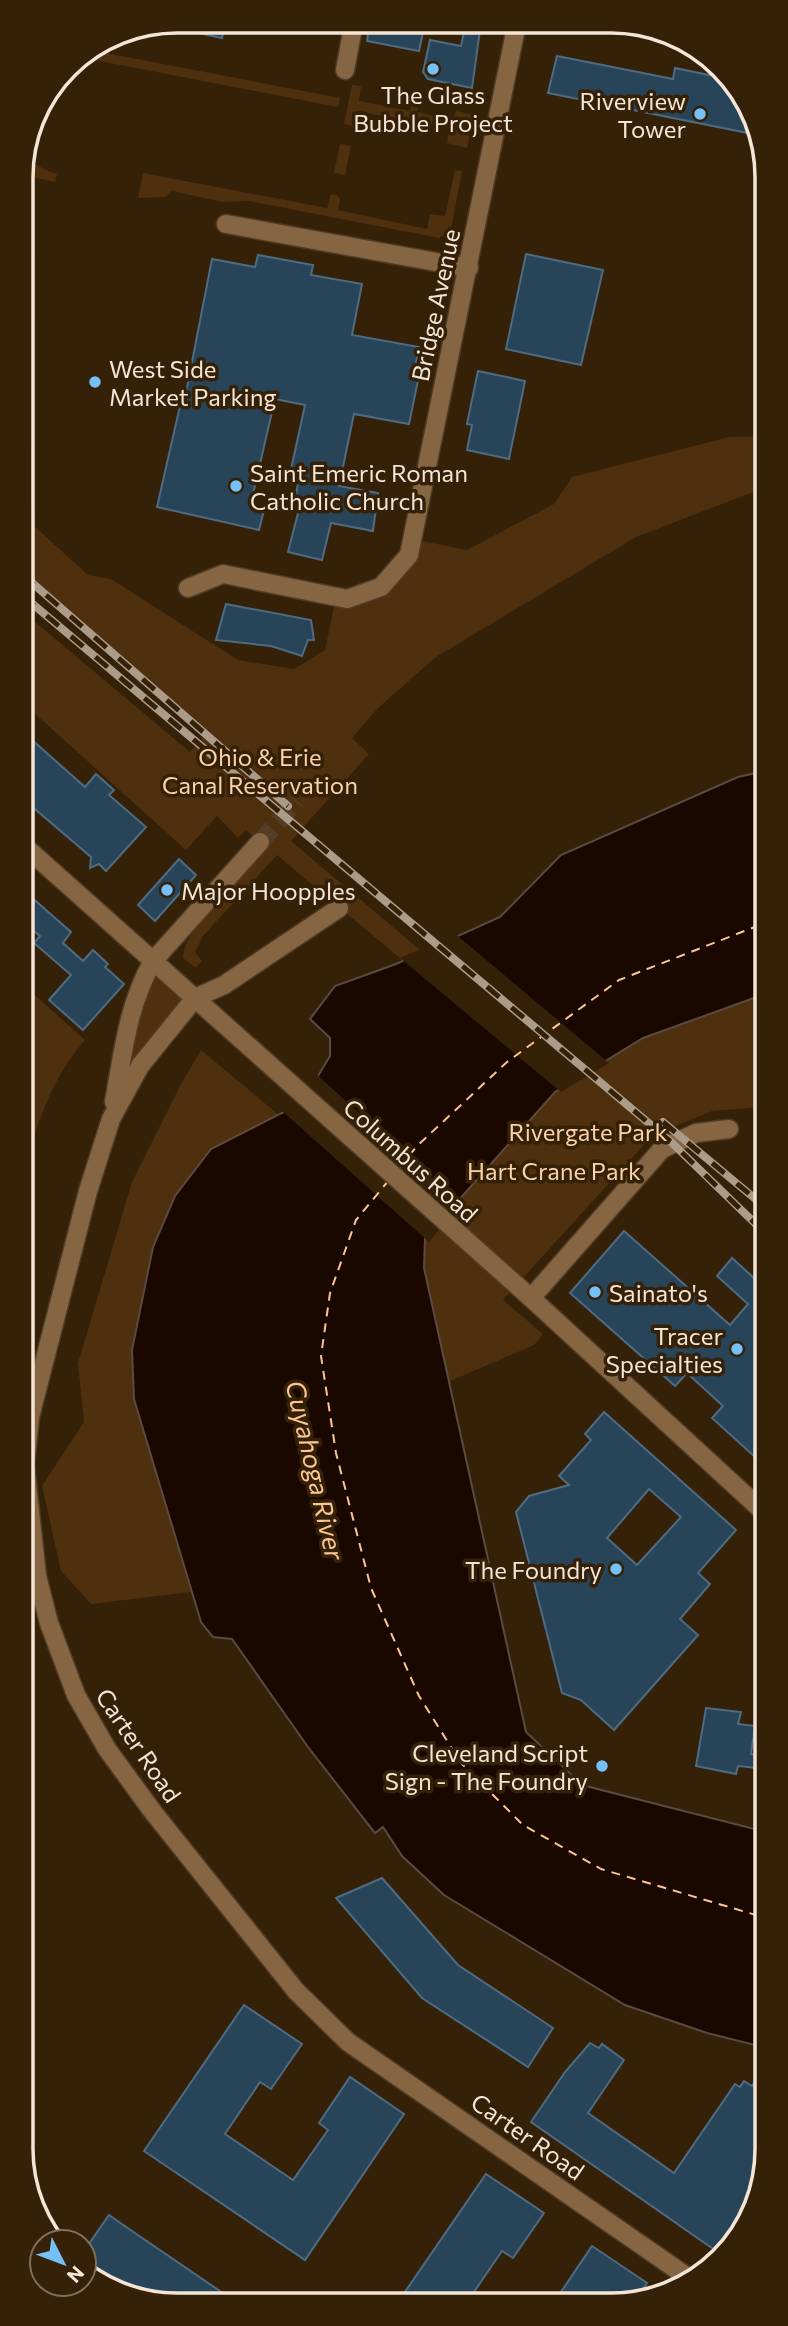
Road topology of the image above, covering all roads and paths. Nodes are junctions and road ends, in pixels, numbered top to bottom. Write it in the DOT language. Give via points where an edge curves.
graph roads {
  1 [pos="515,33"];
  2 [pos="352,34"];
  3 [pos="345,70"];
  4 [pos="226,224"];
  5 [pos="469,268"];
  6 [pos="188,587"];
  7 [pos="260,842"];
  8 [pos="34,854"];
  9 [pos="339,908"];
  10 [pos="153,961"];
  11 [pos="195,998"];
  12 [pos="111,1119"];
  13 [pos="729,1129"];
  14 [pos="531,1298"];
  15 [pos="33,1404"];
  16 [pos="754,1503"];
  17 [pos="33,1542"];
  18 [pos="682,2273"];
  1 -- 5 [label="street, Bridge Avenue"];
  2 -- 3 [label="street"];
  4 -- 5 [label="street"];
  5 -- 6 [label="street, Bridge Avenue" via="409,555 381,587 347,599 223,574"];
  7 -- 10 [label="street"];
  8 -- 10 [label="street, Columbus Road"];
  9 -- 11 [label="street" via="224,985"];
  10 -- 11 [label="street, Columbus Road"];
  10 -- 12 [label="street" via="136,996"];
  11 -- 12 [label="street, Carter Road" via="140,1066"];
  11 -- 14 [label="street, Columbus Road"];
  12 -- 15 [label="street, Carter Road"];
  13 -- 14 [label="street" via="696,1133 662,1149"];
  14 -- 16 [label="street, Columbus Road"];
  17 -- 18 [label="street, Carter Road" via="49,1623 76,1695 131,1782 296,1991 348,2042"];
}
